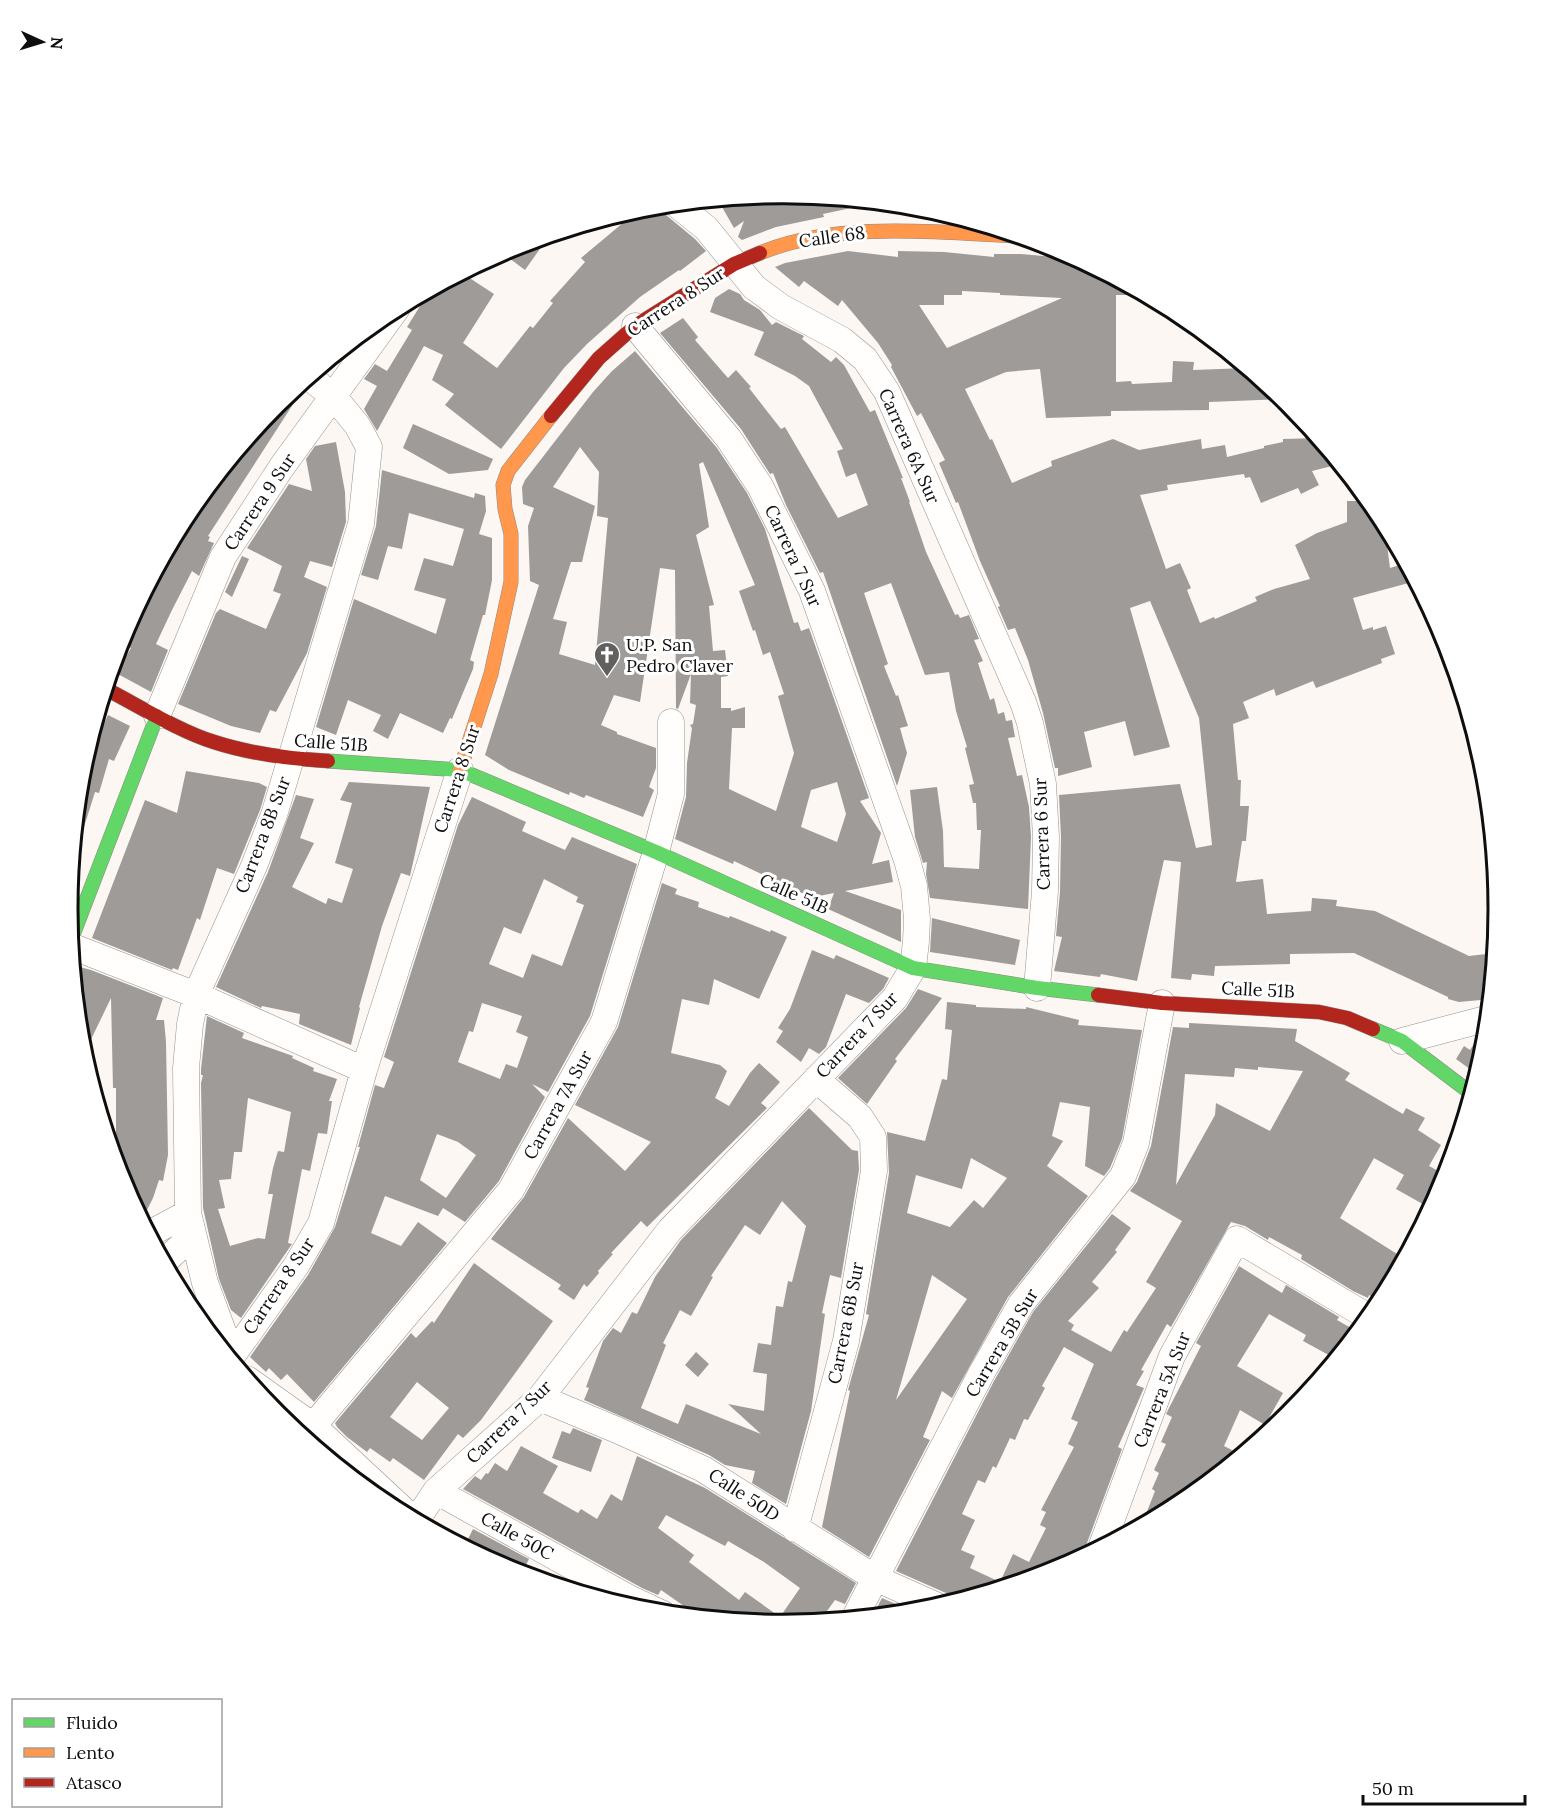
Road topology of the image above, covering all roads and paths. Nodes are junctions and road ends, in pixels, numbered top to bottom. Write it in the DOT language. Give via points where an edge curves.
graph roads {
  1 [pos="685,211"];
  2 [pos="990,235"];
  3 [pos="734,264"];
  4 [pos="635,326"];
  5 [pos="381,331"];
  6 [pos="315,382"];
  7 [pos="334,397"];
  8 [pos="1000,652"];
  9 [pos="112,692"];
  10 [pos="157,716"];
  11 [pos="671,722"];
  12 [pos="292,759"];
  13 [pos="460,770"];
  14 [pos="656,852"];
  15 [pos="78,918"];
  16 [pos="80,948"];
  17 [pos="913,968"];
  18 [pos="1037,988"];
  19 [pos="196,995"];
  20 [pos="1162,1003"];
  21 [pos="1480,1020"];
  22 [pos="1402,1041"];
  23 [pos="364,1070"];
  24 [pos="816,1079"];
  25 [pos="1466,1089"];
  26 [pos="190,1224"];
  27 [pos="157,1232"];
  28 [pos="169,1255"];
  29 [pos="1362,1313"];
  30 [pos="225,1340"];
  31 [pos="235,1352"];
  32 [pos="540,1398"];
  33 [pos="279,1402"];
  34 [pos="313,1426"];
  35 [pos="376,1485"];
  36 [pos="436,1491"];
  37 [pos="419,1513"];
  38 [pos="795,1528"];
  39 [pos="1105,1537"];
  40 [pos="875,1578"];
  41 [pos="627,1597"];
  42 [pos="925,1600"];
  43 [pos="858,1611"];
  1 -- 3 [label="street" via="706,228"];
  2 -- 3 [label="street, Calle 68" via="846,232 780,244"];
  3 -- 4 [label="street, Carrera 8 Sur"];
  3 -- 8 [label="street, Carrera 6A Sur" via="754,287 781,307 842,340 865,359 887,392"];
  4 -- 13 [label="street, Carrera 8 Sur" via="579,380 508,471 503,485 511,534 511,582 491,674"];
  4 -- 17 [label="street, Carrera 7 Sur" via="729,439 760,486 812,591 914,886 917,919"];
  5 -- 7 [label="street, Carrera 9 Sur"];
  6 -- 7 [label="street, Carrera 8B Sur"];
  7 -- 10 [label="street, Carrera 9 Sur" via="281,468 223,557"];
  7 -- 12 [label="street, Carrera 8B Sur" via="369,447 368,472 361,524"];
  8 -- 18 [label="street, Carrera 6 Sur" via="1023,702 1043,784 1045,891"];
  9 -- 10 [label="street, Calle 51B"];
  10 -- 12 [label="street, Calle 51B" via="214,742"];
  10 -- 15 [label="street"];
  11 -- 14 [label="street, Carrera 7A Sur" via="671,794"];
  12 -- 13 [label="street, Calle 51B"];
  12 -- 19 [label="street, Carrera 8B Sur" via="254,866"];
  13 -- 14 [label="street, Calle 51B"];
  13 -- 23 [label="street, Carrera 8 Sur"];
  14 -- 17 [label="street, Calle 51B"];
  14 -- 34 [label="street, Carrera 7A Sur" via="604,1022 511,1190"];
  16 -- 19 [label="street"];
  17 -- 18 [label="street, Calle 51B"];
  17 -- 24 [label="street, Carrera 7 Sur" via="895,998"];
  18 -- 20 [label="street, Calle 51B"];
  19 -- 23 [label="street"];
  19 -- 26 [label="street, Carrera 8B Sur" via="186,1068"];
  20 -- 22 [label="street, Calle 51B" via="1319,1012 1347,1018"];
  20 -- 40 [label="street, Carrera 5B Sur" via="1137,1143 1123,1176 1021,1304"];
  21 -- 22 [label="street"];
  22 -- 25 [label="street, Calle 51B"];
  23 -- 31 [label="street, Carrera 8 Sur" via="321,1223 296,1266"];
  24 -- 32 [label="street, Carrera 7 Sur" via="670,1230"];
  24 -- 38 [label="street, Carrera 6B Sur" via="860,1117 873,1137 872,1182 846,1341"];
  26 -- 27 [label="street"];
  26 -- 28 [label="street"];
  26 -- 30 [label="street, Carrera 8B Sur"];
  29 -- 39 [label="street, Carrera 5A Sur" via="1237,1239 1172,1356"];
  32 -- 36 [label="street, Carrera 7 Sur"];
  32 -- 38 [label="street, Calle 50D" via="703,1469"];
  33 -- 34 [label="street"];
  34 -- 35 [label="street"];
  36 -- 37 [label="street, Carrera 7 Sur"];
  36 -- 41 [label="street, Calle 50C"];
  38 -- 40 [label="street, Calle 50D"];
  40 -- 42 [label="street, Calle 50D"];
  40 -- 43 [label="street, Carrera 5B Sur"];
}
